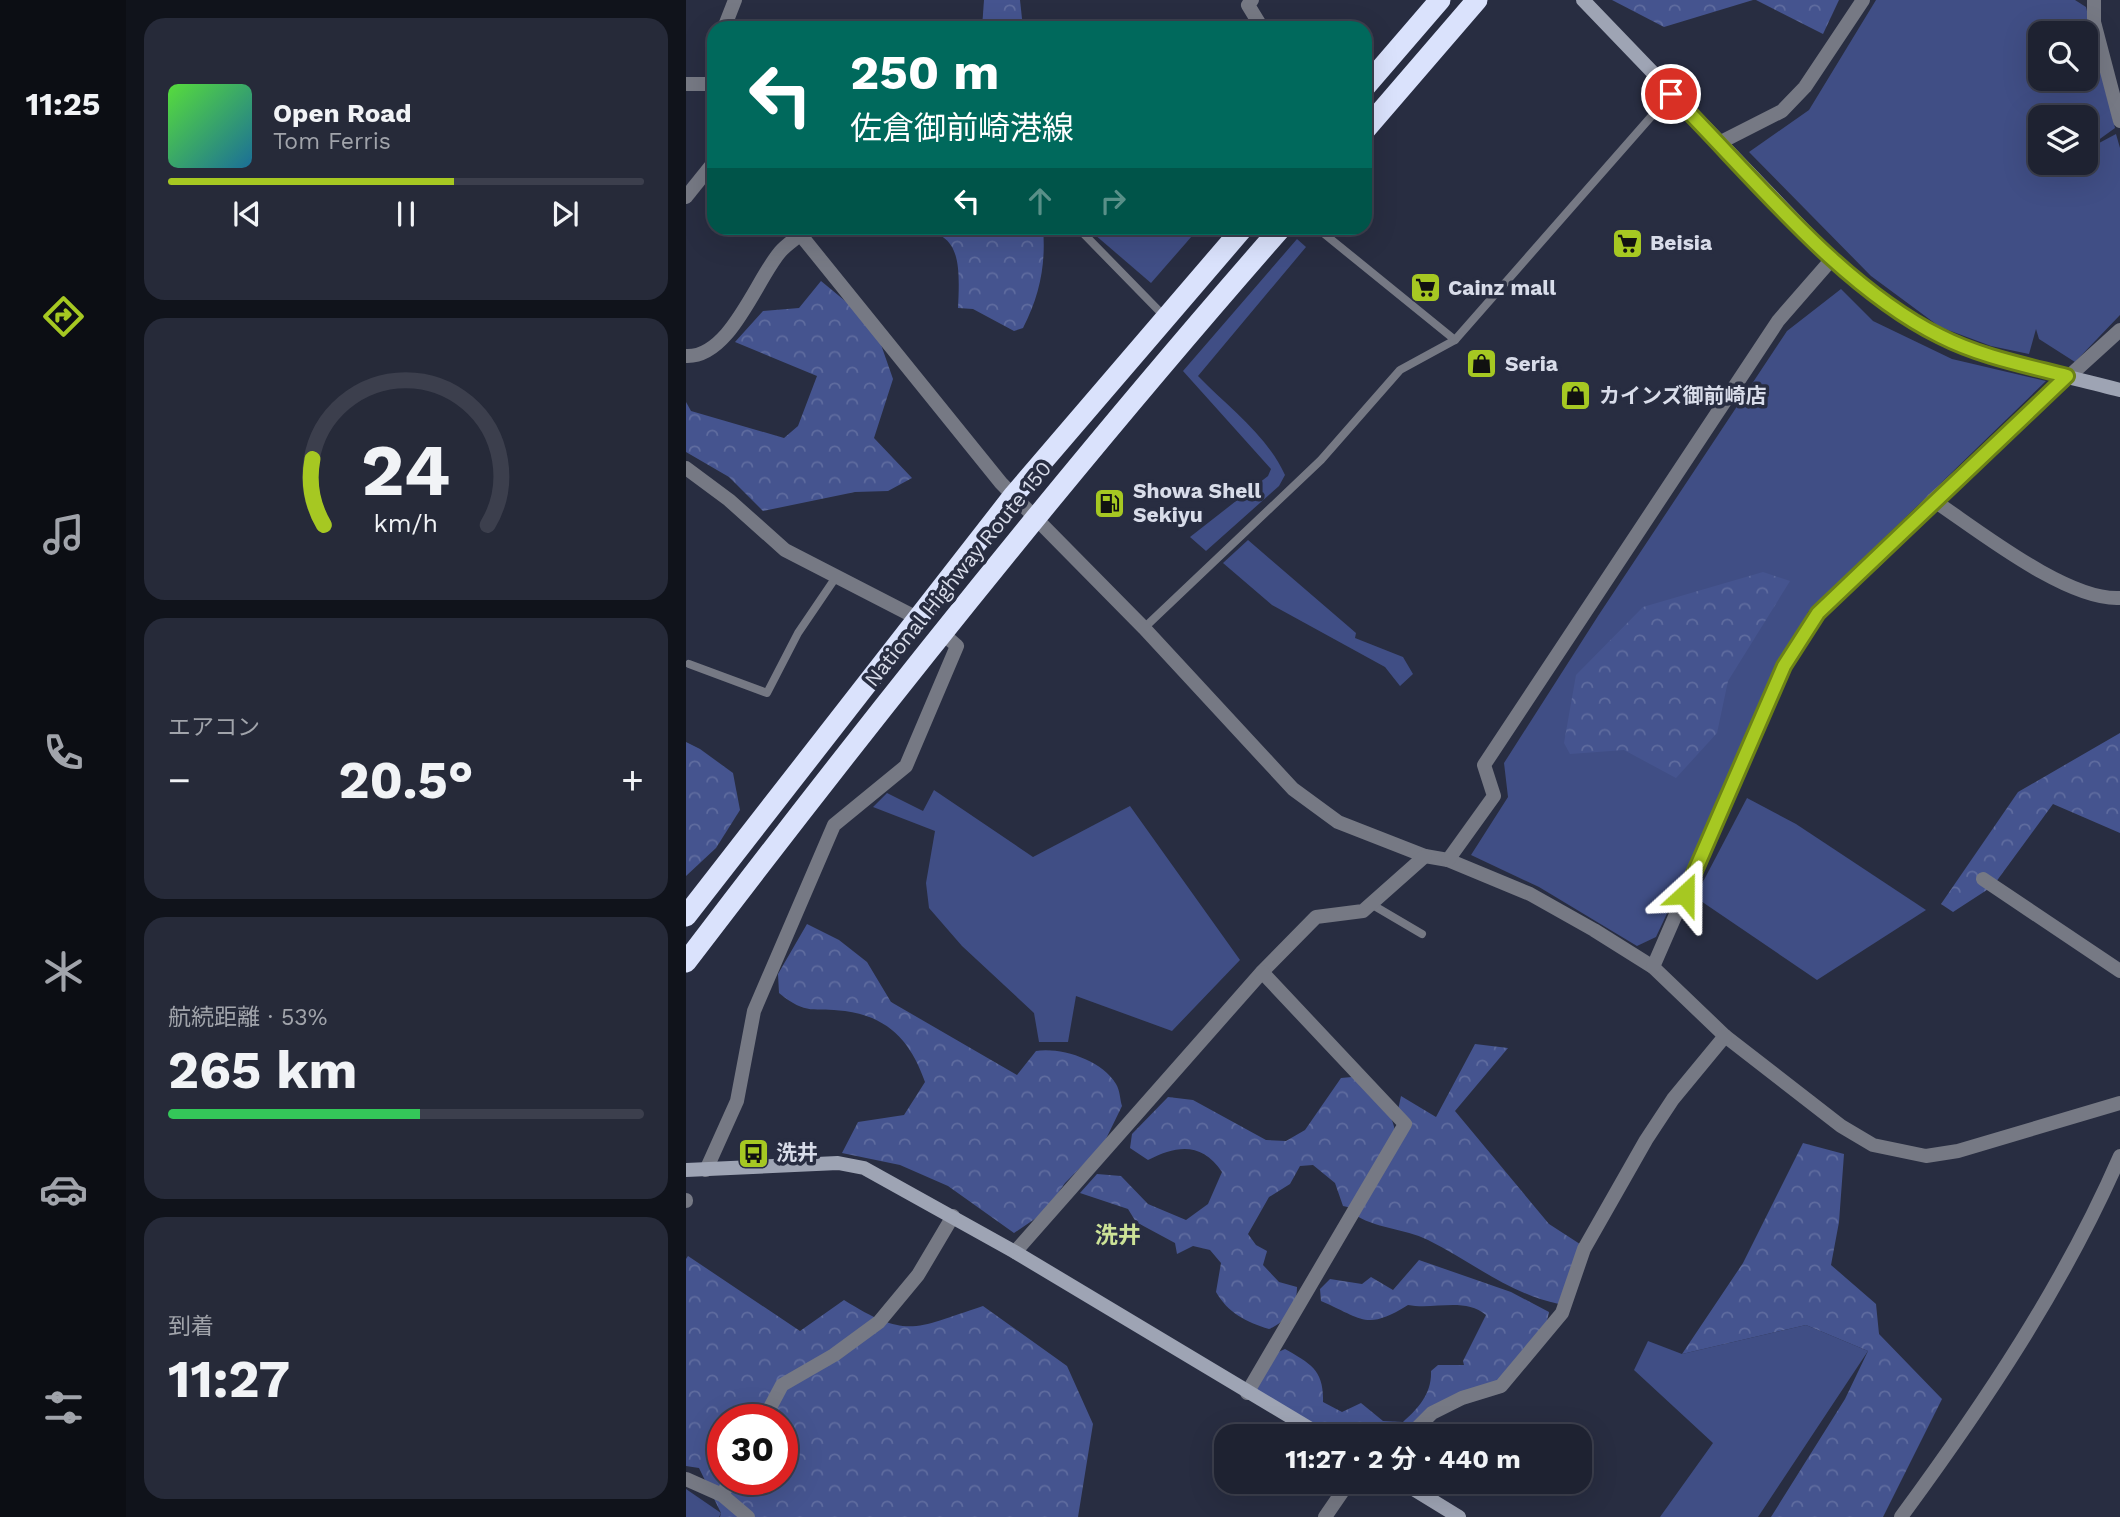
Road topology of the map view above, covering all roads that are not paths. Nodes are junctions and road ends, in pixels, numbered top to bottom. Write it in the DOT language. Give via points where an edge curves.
graph roads {
  1 [pos="735,0"];
  2 [pos="1252,0"];
  3 [pos="1440,0"];
  4 [pos="1477,0"];
  5 [pos="1583,0"];
  6 [pos="1863,0"];
  7 [pos="2094,0"];
  8 [pos="727,21"];
  9 [pos="1258,21"];
  10 [pos="1372,79"];
  11 [pos="686,84"];
  12 [pos="707,84"];
  13 [pos="1671,94"];
  14 [pos="2120,121"];
  15 [pos="1372,122"];
  16 [pos="1719,143"];
  17 [pos="707,171"];
  18 [pos="686,197"];
  19 [pos="795,235"];
  20 [pos="801,235"];
  21 [pos="1085,235"];
  22 [pos="1236,235"];
  23 [pos="1275,235"];
  24 [pos="1326,235"];
  25 [pos="1832,259"];
  26 [pos="1165,317"];
  27 [pos="2120,330"];
  28 [pos="1455,340"];
  29 [pos="686,356"];
  30 [pos="2067,376"];
  31 [pos="2120,390"];
  32 [pos="686,468"];
  33 [pos="1014,495"];
  34 [pos="1933,500"];
  35 [pos="1034,516"];
  36 [pos="836,577"];
  37 [pos="2120,598"];
  38 [pos="919,619"];
  39 [pos="1144,628"];
  40 [pos="942,633"];
  41 [pos="689,664"];
  42 [pos="1424,856"];
  43 [pos="1448,860"];
  44 [pos="1983,878"];
  45 [pos="1371,904"];
  46 [pos="686,916"];
  47 [pos="1422,934"];
  48 [pos="686,962"];
  49 [pos="1653,967"];
  50 [pos="2120,971"];
  51 [pos="1262,972"];
  52 [pos="1725,1036"];
  53 [pos="2120,1102"];
  54 [pos="2120,1156"];
  55 [pos="686,1170"];
  56 [pos="706,1170"];
  57 [pos="953,1216"];
  58 [pos="1015,1252"];
  59 [pos="1247,1393"];
  60 [pos="772,1404"];
  61 [pos="1301,1424"];
  62 [pos="1421,1424"];
  63 [pos="686,1479"];
  64 [pos="707,1488"];
  65 [pos="1341,1494"];
  66 [pos="1422,1494"];
  67 [pos="722,1495"];
  68 [pos="748,1517"];
  69 [pos="1325,1517"];
  70 [pos="1459,1517"];
  71 [pos="1901,1517"];
  1 -- 8 [label="street"];
  2 -- 9 [label="street" via="1248,5"];
  3 -- 10 [label="highway"];
  4 -- 15 [label="highway"];
  5 -- 13 [label="street"];
  6 -- 16 [label="street" via="1805,87 1782,111"];
  7 -- 14 [label="street" via="2094,22"];
  11 -- 12 [label="street"];
  13 -- 16 [label="street"];
  13 -- 28 [label="lane"];
  16 -- 25 [label="street"];
  17 -- 18 [label="street"];
  19 -- 29 [label="street" via="731,330 702,352"];
  20 -- 33 [label="street"];
  21 -- 26 [label="lane"];
  22 -- 26 [label="highway, National Highway Route 150"];
  23 -- 35 [label="highway, National Highway Route 150"];
  24 -- 28 [label="lane"];
  25 -- 30 [label="street" via="1865,288 1941,337"];
  25 -- 43 [label="street" via="1778,321 1484,765 1494,796"];
  26 -- 33 [label="highway, National Highway Route 150"];
  27 -- 30 [label="street"];
  28 -- 39 [label="lane" via="1400,370 1321,460"];
  30 -- 31 [label="street"];
  30 -- 34 [label="street"];
  32 -- 36 [label="street" via="785,550"];
  33 -- 35 [label="street"];
  33 -- 38 [label="highway, National Highway Route 150"];
  34 -- 37 [label="street" via="2027,563 2079,590"];
  34 -- 49 [label="street" via="1818,613 1784,666"];
  35 -- 39 [label="street"];
  35 -- 40 [label="highway, National Highway Route 150"];
  36 -- 38 [label="street"];
  36 -- 41 [label="lane" via="798,633 767,693"];
  38 -- 46 [label="highway, National Highway Route 150"];
  39 -- 42 [label="street" via="1293,789 1338,822"];
  40 -- 48 [label="highway, National Highway Route 150"];
  40 -- 56 [label="street" via="957,646 906,766 834,825 754,1011 737,1101"];
  42 -- 43 [label="street"];
  42 -- 45 [label="street"];
  43 -- 49 [label="street" via="1530,894"];
  44 -- 50 [label="street"];
  45 -- 47 [label="lane"];
  45 -- 51 [label="street" via="1363,911 1316,917"];
  49 -- 52 [label="street"];
  51 -- 58 [label="street"];
  51 -- 59 [label="street" via="1405,1124"];
  52 -- 53 [label="street" via="1862,1139 1926,1156 1958,1151"];
  52 -- 62 [label="street" via="1646,1140 1584,1249 1562,1313 1501,1386 1462,1398"];
  54 -- 71 [label="street" via="2094,1216 2031,1325"];
  55 -- 56 [label="street"];
  56 -- 57 [label="street" via="838,1163 864,1168"];
  57 -- 58 [label="street"];
  57 -- 60 [label="street" via="918,1275 879,1322 782,1385"];
  58 -- 59 [label="street"];
  59 -- 61 [label="street"];
  63 -- 64 [label="street"];
  65 -- 69 [label="street"];
  66 -- 70 [label="street"];
  67 -- 68 [label="street"];
}
